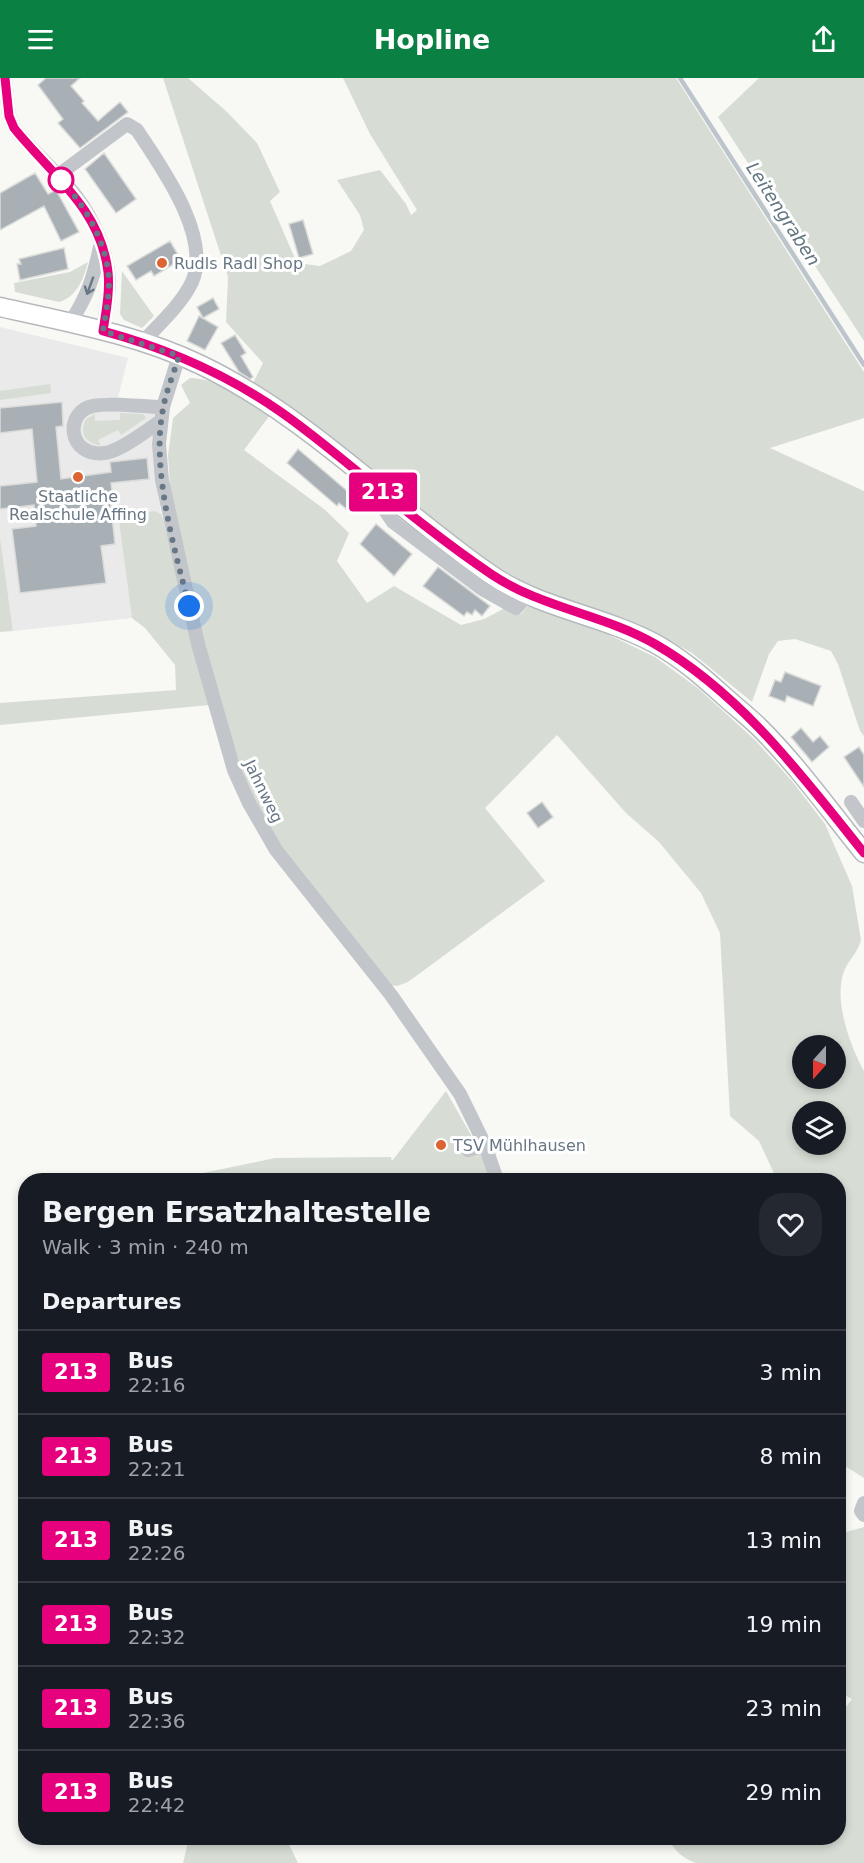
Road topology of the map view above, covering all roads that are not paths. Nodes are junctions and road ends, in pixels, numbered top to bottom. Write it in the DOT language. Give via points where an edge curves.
graph roads {
  1 [pos="5,78"];
  2 [pos="3,93"];
  3 [pos="57,176"];
  4 [pos="100,245"];
  5 [pos="0,307"];
  6 [pos="70,323"];
  7 [pos="103,331"];
  8 [pos="142,343"];
  9 [pos="179,356"];
  10 [pos="162,414"];
  11 [pos="851,802"];
  12 [pos="864,821"];
  13 [pos="864,853"];
  14 [pos="485,1145"];
  15 [pos="468,1150"];
  16 [pos="494,1173"];
  17 [pos="864,1503"];
  18 [pos="864,1515"];
  1 -- 2 [label="street"];
  2 -- 3 [label="street" via="14,128"];
  3 -- 4 [label="street" via="87,213"];
  3 -- 8 [label="street" via="127,124 137,130 179,196 198,255 196,268 192,283 180,300"];
  4 -- 6 [label="street, one-way" via="93,280"];
  4 -- 7 [label="street" via="109,283"];
  5 -- 6 [label="main road"];
  6 -- 7 [label="main road"];
  7 -- 8 [label="main road"];
  8 -- 9 [label="main road"];
  9 -- 10 [label="street, Jahnweg"];
  9 -- 13 [label="main road" via="234,382 280,411 490,574 528,594 646,639 704,677 761,729"];
  10 -- 10 [label="street" via="125,451 86,452 79,447 73,431 78,415 92,406"];
  10 -- 14 [label="street, Jahnweg" via="162,480 179,567 234,770 276,850 391,995 460,1094"];
  11 -- 12 [label="street"];
  14 -- 15 [label="street"];
  14 -- 16 [label="street, Jahnweg"];
  17 -- 18 [label="street"];
}
